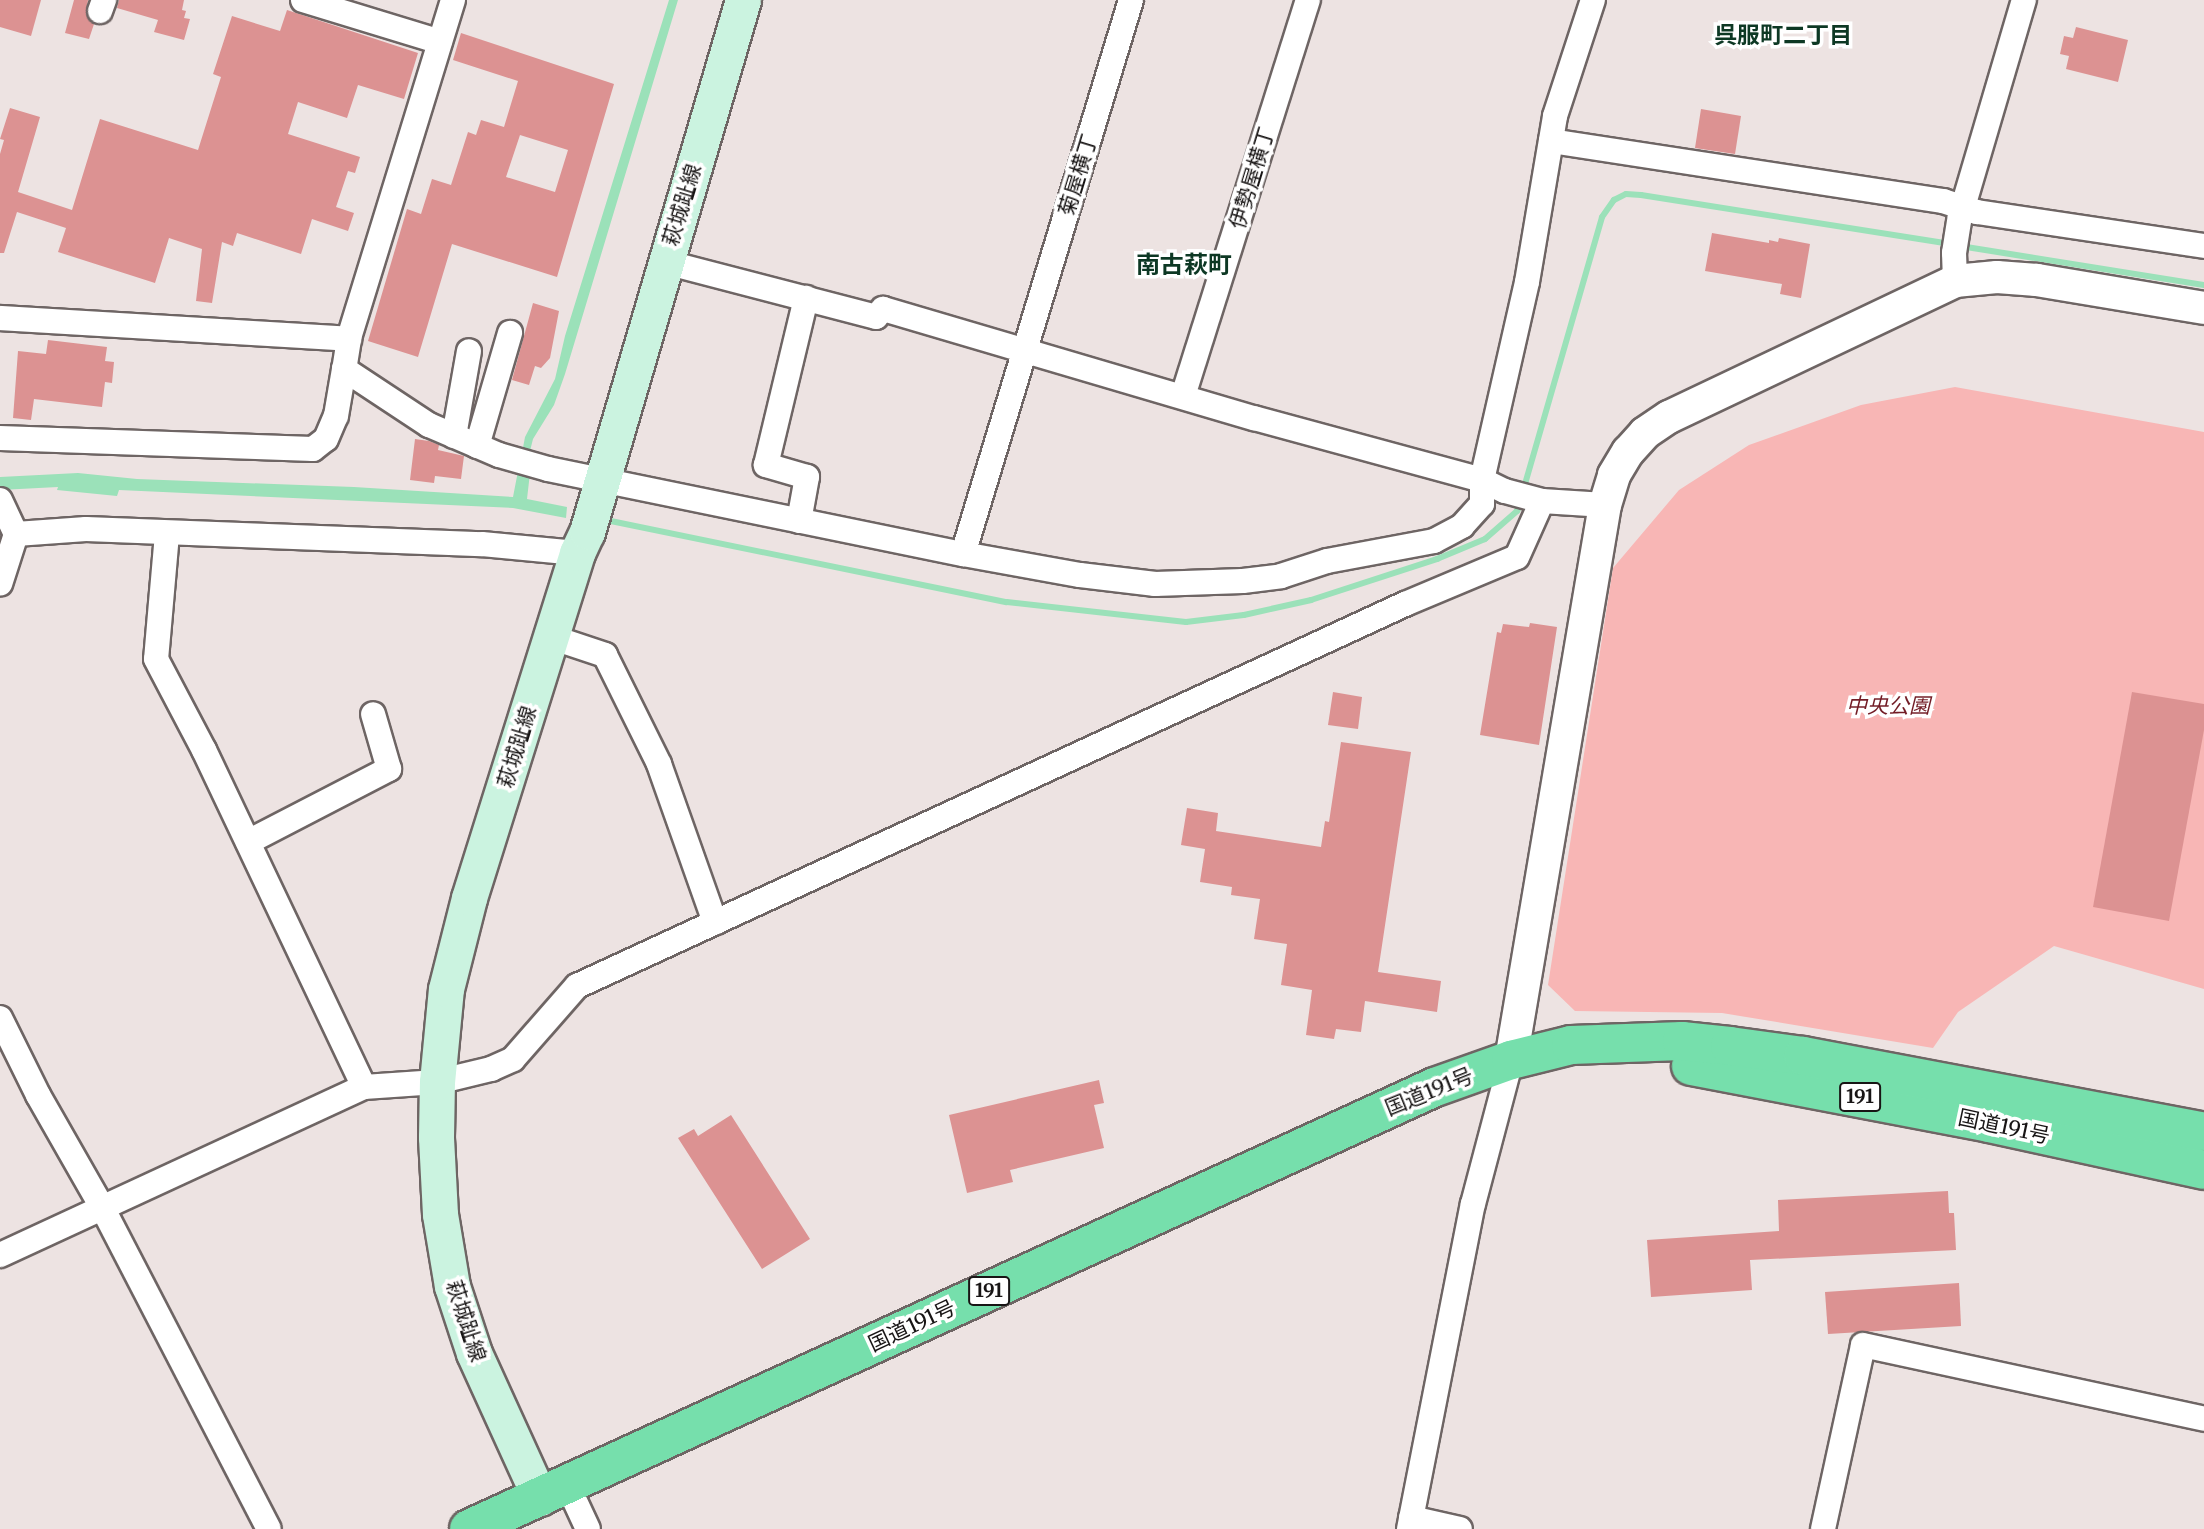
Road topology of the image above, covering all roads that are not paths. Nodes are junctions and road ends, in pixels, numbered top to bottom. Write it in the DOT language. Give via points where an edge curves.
graph roads {
  1 [pos="303,0"];
  2 [pos="453,0"];
  3 [pos="743,0"];
  4 [pos="1130,0"];
  5 [pos="1308,0"];
  6 [pos="1593,0"];
  7 [pos="2024,0"];
  8 [pos="357,8"];
  9 [pos="440,42"];
  10 [pos="1550,141"];
  11 [pos="1964,208"];
  12 [pos="2204,246"];
  13 [pos="1956,257"];
  14 [pos="665,262"];
  15 [pos="806,298"];
  16 [pos="2204,308"];
  17 [pos="0,318"];
  18 [pos="510,333"];
  19 [pos="349,340"];
  20 [pos="1025,350"];
  21 [pos="469,351"];
  22 [pos="344,369"];
  23 [pos="1183,396"];
  24 [pos="454,436"];
  25 [pos="0,438"];
  26 [pos="488,450"];
  27 [pos="603,479"];
  28 [pos="1482,480"];
  29 [pos="1525,496"];
  30 [pos="3,505"];
  31 [pos="1605,505"];
  32 [pos="799,521"];
  33 [pos="16,534"];
  34 [pos="166,534"];
  35 [pos="582,542"];
  36 [pos="962,554"];
  37 [pos="0,584"];
  38 [pos="551,637"];
  39 [pos="373,714"];
  40 [pos="248,842"];
  41 [pos="715,922"];
  42 [pos="0,1018"];
  43 [pos="1511,1060"];
  44 [pos="437,1082"];
  45 [pos="364,1087"];
  46 [pos="2204,1132"];
  47 [pos="2204,1170"];
  48 [pos="103,1209"];
  49 [pos="0,1255"];
  50 [pos="2204,1419"];
  51 [pos="554,1492"];
  52 [pos="1410,1523"];
  53 [pos="269,1529"];
  54 [pos="469,1529"];
  55 [pos="588,1529"];
  56 [pos="1460,1529"];
  57 [pos="1823,1529"];
  1 -- 8 [label="street"];
  2 -- 9 [label="street"];
  3 -- 14 [label="main road, 萩城趾線"];
  4 -- 20 [label="street, 菊屋横丁"];
  5 -- 23 [label="street, 伊勢屋横丁"];
  6 -- 10 [label="street"];
  7 -- 11 [label="street"];
  8 -- 9 [label="street"];
  9 -- 19 [label="street"];
  10 -- 11 [label="street"];
  10 -- 28 [label="street" via="1527,282"];
  11 -- 12 [label="street"];
  11 -- 13 [label="street"];
  13 -- 16 [label="street" via="1997,277"];
  13 -- 31 [label="street" via="1645,433 1614,475"];
  14 -- 15 [label="street"];
  14 -- 27 [label="main road, 萩城趾線"];
  15 -- 20 [label="street" via="876,317 883,309"];
  15 -- 32 [label="street" via="766,465 807,477"];
  17 -- 19 [label="street"];
  18 -- 26 [label="street"];
  19 -- 22 [label="street"];
  20 -- 23 [label="street"];
  20 -- 36 [label="street, 菊屋横丁"];
  21 -- 24 [label="street"];
  22 -- 24 [label="street" via="429,425"];
  22 -- 25 [label="street" via="336,416 326,439 313,449"];
  23 -- 28 [label="street"];
  24 -- 26 [label="street"];
  26 -- 27 [label="street" via="548,469"];
  27 -- 32 [label="street"];
  27 -- 35 [label="main road, 萩城趾線"];
  28 -- 29 [label="street"];
  28 -- 36 [label="street" via="1482,504 1462,526 1434,541 1357,555 1281,576 1155,584"];
  29 -- 31 [label="street"];
  29 -- 41 [label="street" via="1517,557 1392,610"];
  30 -- 33 [label="street"];
  31 -- 43 [label="street"];
  32 -- 36 [label="street"];
  33 -- 34 [label="street" via="86,529"];
  33 -- 37 [label="street"];
  34 -- 35 [label="street" via="482,544"];
  34 -- 40 [label="street" via="156,659"];
  35 -- 38 [label="main road, 萩城趾線"];
  38 -- 41 [label="street" via="605,655 659,764"];
  38 -- 44 [label="main road, 萩城趾線" via="446,989"];
  39 -- 40 [label="street" via="389,769"];
  40 -- 45 [label="street"];
  41 -- 44 [label="street" via="577,986 513,1059"];
  42 -- 48 [label="street"];
  43 -- 46 [label="highway, 国道191号 / 191" via="1571,1045 1682,1041 1803,1056"];
  43 -- 47 [label="highway, 国道191号 / 191" via="1573,1066 1665,1063 1700,1067"];
  43 -- 51 [label="highway, 国道191号 / 191" via="1435,1087"];
  43 -- 52 [label="street" via="1473,1204"];
  44 -- 45 [label="street"];
  44 -- 51 [label="main road, 萩城趾線" via="440,1214 452,1286 474,1353"];
  45 -- 48 [label="street"];
  48 -- 49 [label="street"];
  48 -- 53 [label="street"];
  50 -- 57 [label="street" via="1863,1345"];
  51 -- 54 [label="highway, 国道191号 / 191"];
  51 -- 55 [label="street"];
  52 -- 56 [label="street"];
}
